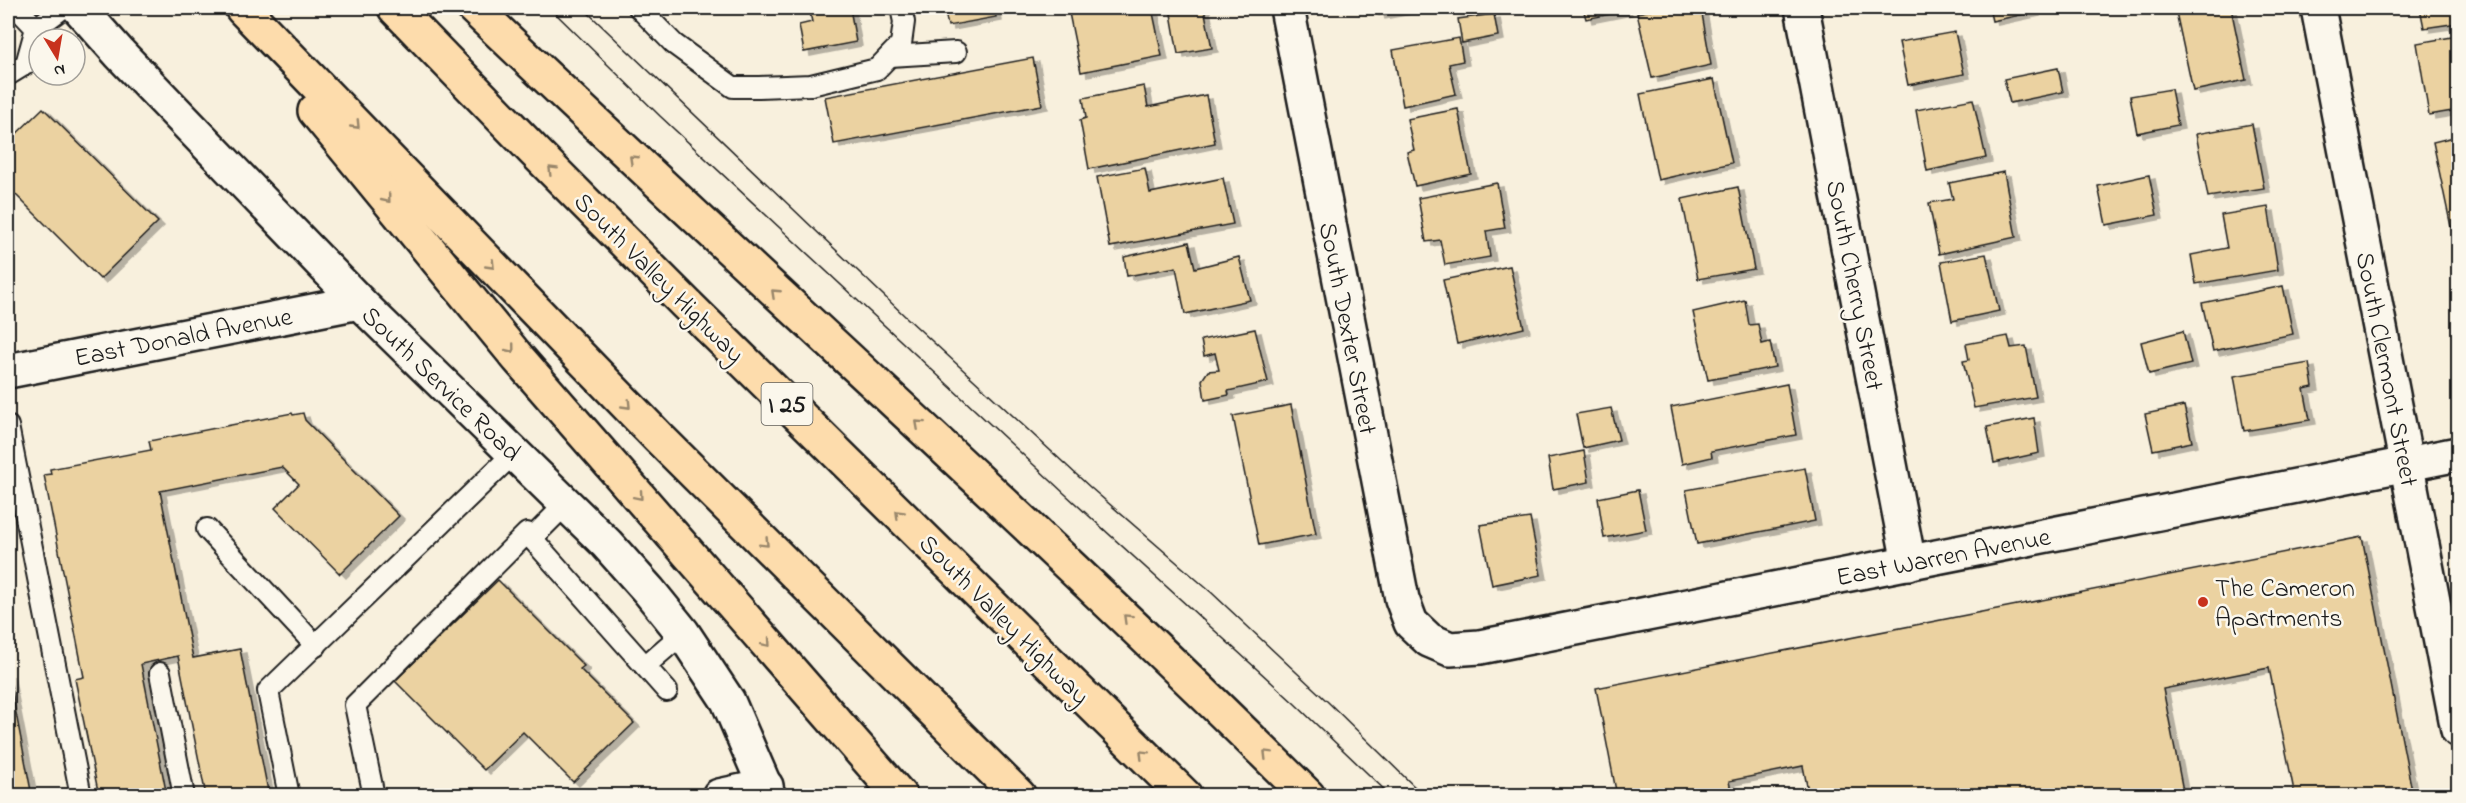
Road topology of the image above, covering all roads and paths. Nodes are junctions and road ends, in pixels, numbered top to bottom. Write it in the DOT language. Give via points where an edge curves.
graph roads {
  1 [pos="17,8"];
  2 [pos="63,8"];
  3 [pos="79,8"];
  4 [pos="230,8"];
  5 [pos="242,8"];
  6 [pos="395,8"];
  7 [pos="474,8"];
  8 [pos="639,8"];
  9 [pos="901,8"];
  10 [pos="1287,8"];
  11 [pos="1802,8"];
  12 [pos="2318,8"];
  13 [pos="35,27"];
  14 [pos="37,27"];
  15 [pos="957,52"];
  16 [pos="890,56"];
  17 [pos="27,60"];
  18 [pos="8,75"];
  19 [pos="359,302"];
  20 [pos="8,367"];
  21 [pos="8,426"];
  22 [pos="514,453"];
  23 [pos="2458,454"];
  24 [pos="2407,464"];
  25 [pos="566,504"];
  26 [pos="207,529"];
  27 [pos="531,538"];
  28 [pos="1909,563"];
  29 [pos="683,633"];
  30 [pos="1429,640"];
  31 [pos="315,646"];
  32 [pos="645,666"];
  33 [pos="160,674"];
  34 [pos="667,691"];
  35 [pos="2458,730"];
  36 [pos="767,791"];
  37 [pos="81,795"];
  38 [pos="184,795"];
  39 [pos="289,795"];
  40 [pos="374,795"];
  41 [pos="719,795"];
  42 [pos="900,795"];
  43 [pos="1019,795"];
  44 [pos="1185,795"];
  45 [pos="1308,795"];
  1 -- 13 [label="lane"];
  2 -- 14 [label="lane"];
  3 -- 19 [label="street, South Service Road"];
  4 -- 42 [label="highway, one-way" via="518,358"];
  5 -- 43 [label="highway, one-way" via="658,437"];
  44 -- 6 [label="highway, South Valley Highway / I 25, one-way" via="685,303"];
  45 -- 7 [label="highway, one-way" via="1116,607"];
  8 -- 16 [label="lane" via="674,44 733,87 811,85 877,69"];
  9 -- 16 [label="lane" via="901,45"];
  10 -- 30 [label="street, South Dexter Street" via="1402,599 1411,622"];
  11 -- 28 [label="street, South Cherry Street"];
  12 -- 24 [label="street, South Clermont Street"];
  15 -- 16 [label="lane"];
  17 -- 18 [label="lane"];
  19 -- 20 [label="street, East Donald Avenue"];
  19 -- 22 [label="street, South Service Road"];
  21 -- 37 [label="lane"];
  22 -- 25 [label="street, South Service Road"];
  22 -- 31 [label="lane"];
  23 -- 24 [label="street, East Warren Avenue"];
  24 -- 28 [label="street, East Warren Avenue"];
  24 -- 35 [label="street, South Clermont Street"];
  25 -- 27 [label="lane"];
  25 -- 29 [label="street, South Service Road" via="607,544"];
  26 -- 31 [label="lane"];
  27 -- 32 [label="lane"];
  27 -- 40 [label="lane" via="527,533 355,705"];
  28 -- 30 [label="street, East Warren Avenue" via="1480,647 1450,649"];
  29 -- 32 [label="lane"];
  29 -- 36 [label="street, South Service Road" via="728,702"];
  31 -- 39 [label="lane" via="268,691"];
  32 -- 34 [label="lane"];
  33 -- 38 [label="lane"];
  36 -- 41 [label="street"];
}
